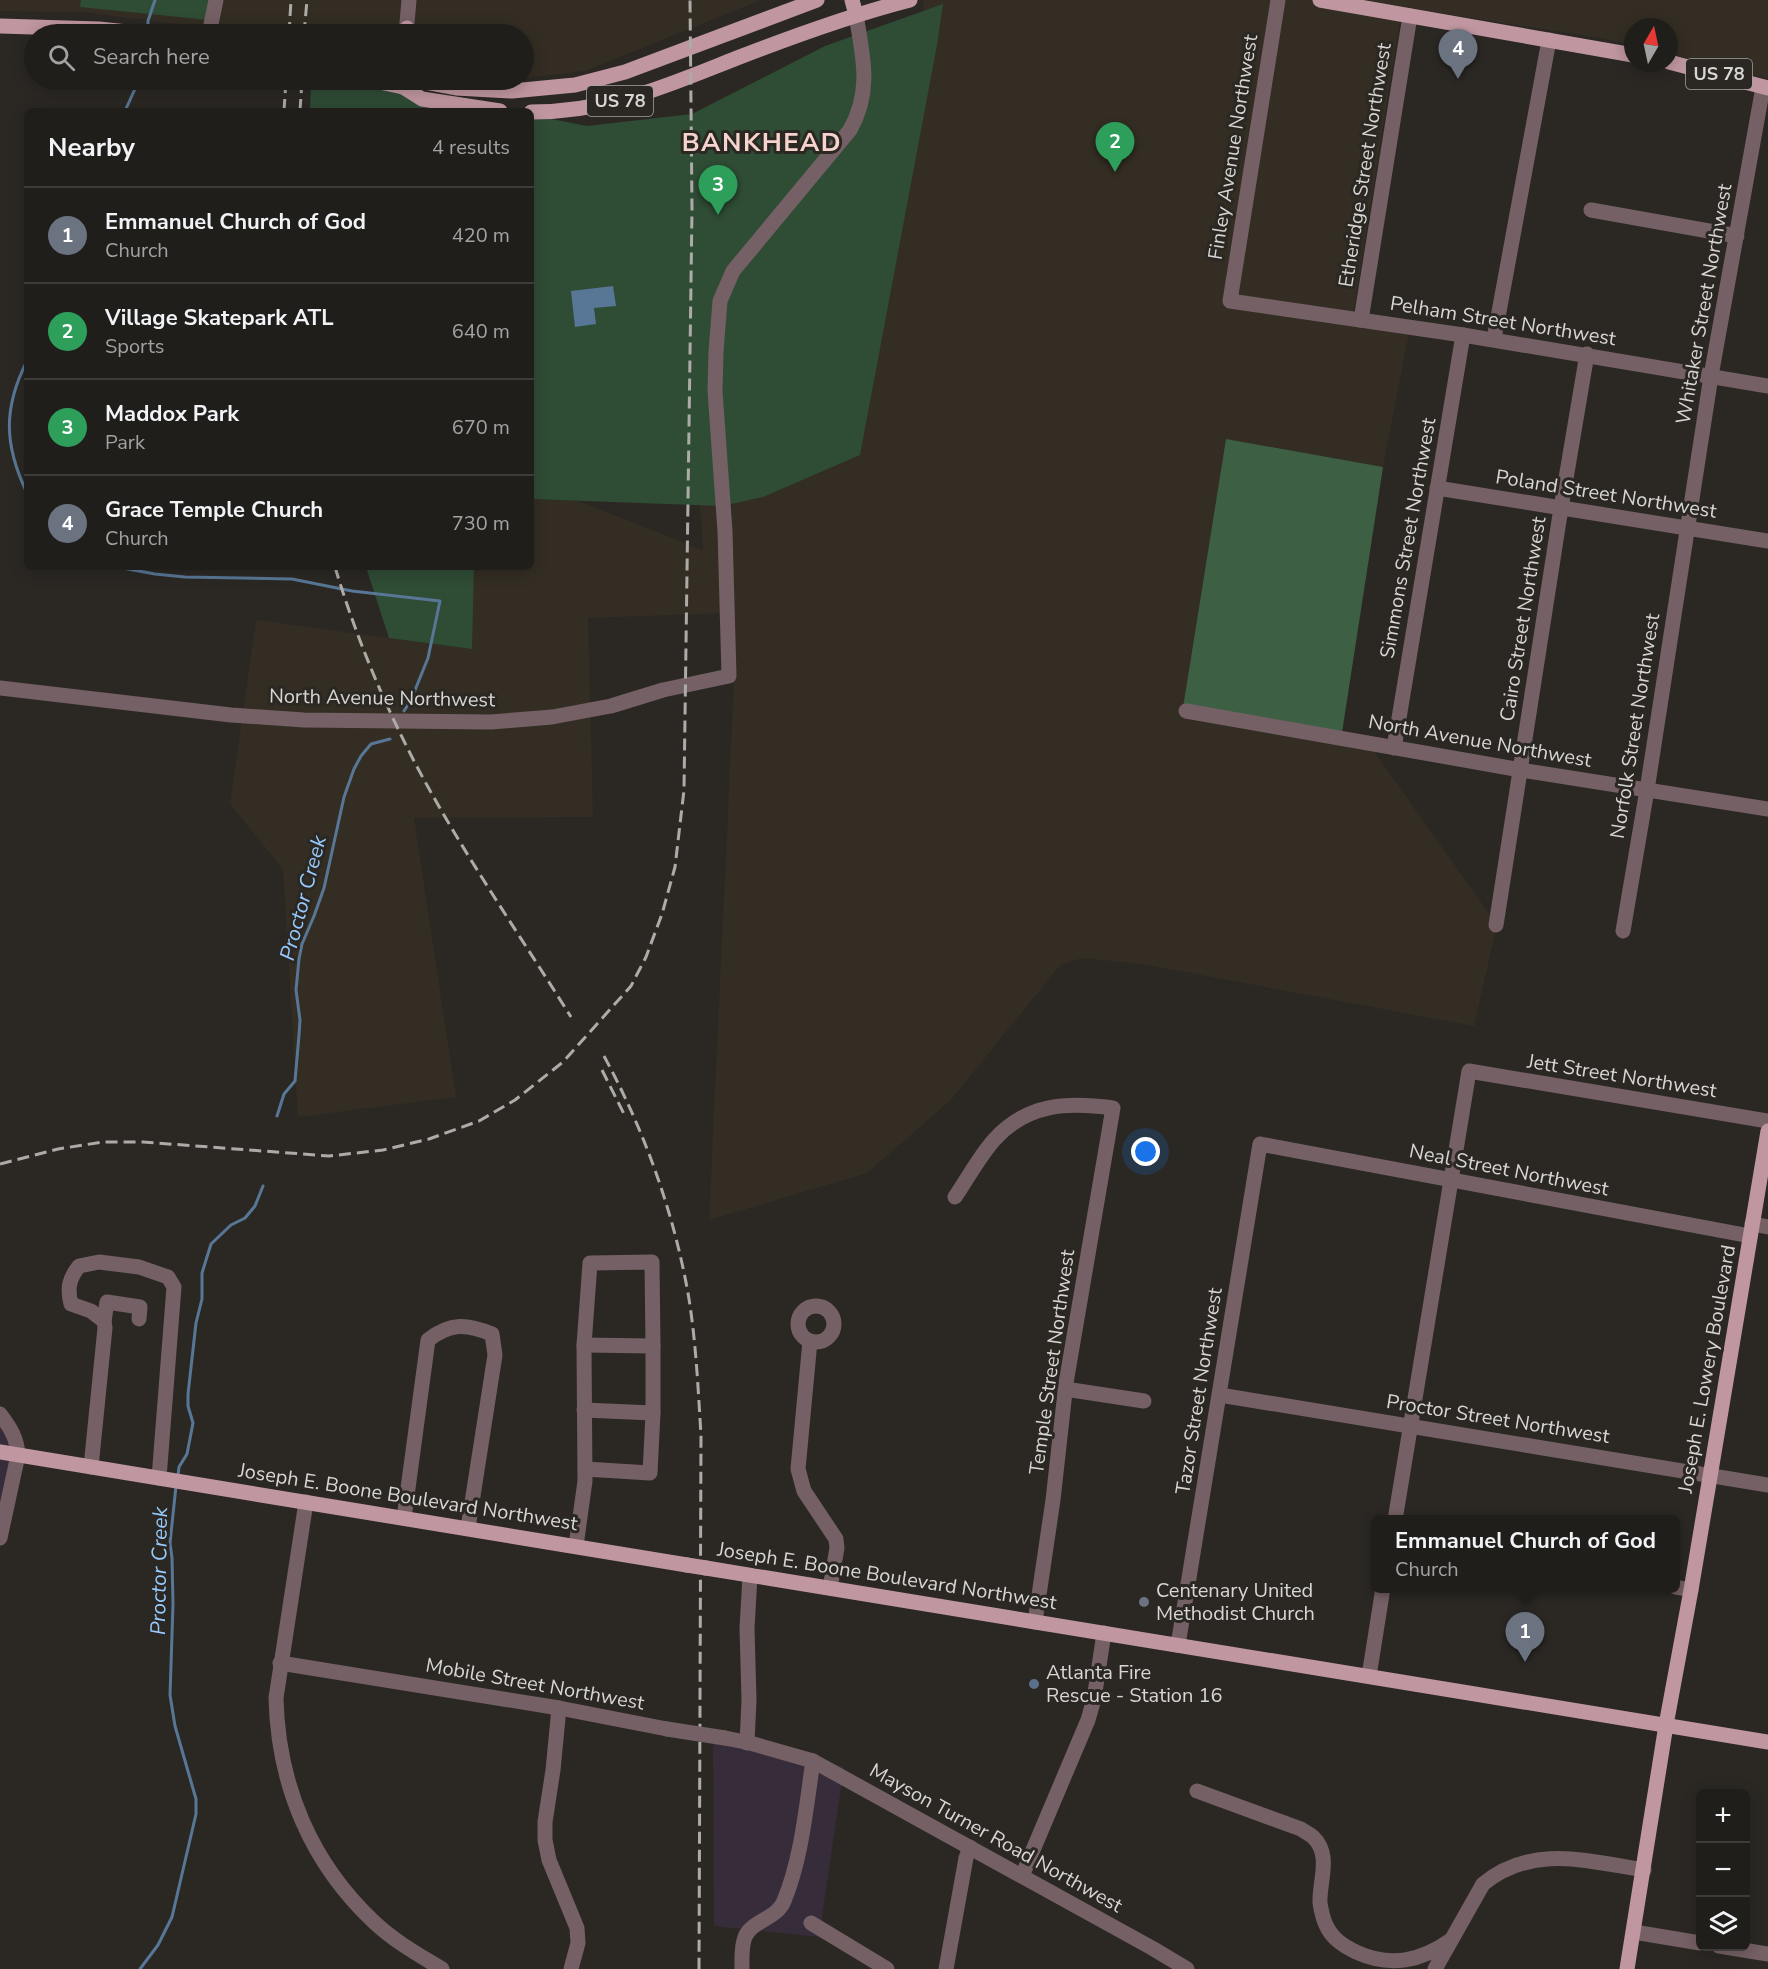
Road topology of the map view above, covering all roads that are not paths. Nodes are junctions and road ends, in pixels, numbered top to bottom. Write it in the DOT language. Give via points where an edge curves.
graph roads {
  1 [pos="216,0"];
  2 [pos="409,0"];
  3 [pos="817,0"];
  4 [pos="910,0"];
  5 [pos="1278,0"];
  6 [pos="1320,0"];
  7 [pos="854,7"];
  8 [pos="1410,16"];
  9 [pos="212,24"];
  10 [pos="407,24"];
  11 [pos="0,26"];
  12 [pos="24,27"];
  13 [pos="1549,40"];
  14 [pos="1624,53"];
  15 [pos="1678,64"];
  16 [pos="1765,87"];
  17 [pos="411,90"];
  18 [pos="484,90"];
  19 [pos="530,90"];
  20 [pos="534,90"];
  21 [pos="480,108"];
  22 [pos="534,112"];
  23 [pos="1591,210"];
  24 [pos="1737,236"];
  25 [pos="1230,301"];
  26 [pos="1361,320"];
  27 [pos="1463,335"];
  28 [pos="1494,339"];
  29 [pos="1587,354"];
  30 [pos="1711,376"];
  31 [pos="1768,386"];
  32 [pos="1437,488"];
  33 [pos="1562,508"];
  34 [pos="1688,528"];
  35 [pos="1768,541"];
  36 [pos="0,688"];
  37 [pos="1186,711"];
  38 [pos="1394,748"];
  39 [pos="1521,770"];
  40 [pos="1647,790"];
  41 [pos="1768,808"];
  42 [pos="1496,926"];
  43 [pos="1623,931"];
  44 [pos="1768,1121"];
  45 [pos="1768,1131"];
  46 [pos="1260,1144"];
  47 [pos="1451,1180"];
  48 [pos="955,1197"];
  49 [pos="1768,1227"];
  50 [pos="1751,1230"];
  51 [pos="139,1319"];
  52 [pos="104,1321"];
  53 [pos="810,1341"];
  54 [pos="584,1345"];
  55 [pos="652,1346"];
  56 [pos="1065,1389"];
  57 [pos="1220,1395"];
  58 [pos="1144,1401"];
  59 [pos="584,1410"];
  60 [pos="653,1413"];
  61 [pos="0,1414"];
  62 [pos="1410,1426"];
  63 [pos="0,1452"];
  64 [pos="18,1455"];
  65 [pos="91,1467"];
  66 [pos="585,1468"];
  67 [pos="1710,1475"];
  68 [pos="164,1479"];
  69 [pos="1768,1485"];
  70 [pos="306,1502"];
  71 [pos="1396,1515"];
  72 [pos="404,1518"];
  73 [pos="468,1528"];
  74 [pos="0,1538"];
  75 [pos="576,1546"];
  76 [pos="750,1576"];
  77 [pos="830,1588"];
  78 [pos="1680,1588"];
  79 [pos="1691,1590"];
  80 [pos="1382,1593"];
  81 [pos="1035,1622"];
  82 [pos="1104,1633"];
  83 [pos="1179,1645"];
  84 [pos="280,1663"];
  85 [pos="1369,1676"];
  86 [pos="559,1708"];
  87 [pos="1666,1725"];
  88 [pos="1768,1742"];
  89 [pos="747,1743"];
  90 [pos="782,1752"];
  91 [pos="813,1761"];
  92 [pos="1197,1791"];
  93 [pos="970,1847"];
  94 [pos="1644,1870"];
  95 [pos="1022,1876"];
  96 [pos="811,1923"];
  97 [pos="1634,1932"];
  98 [pos="1451,1940"];
  99 [pos="1696,1942"];
  100 [pos="1747,1951"];
  101 [pos="1768,1954"];
  102 [pos="1372,1959"];
  103 [pos="442,1969"];
  104 [pos="571,1969"];
  105 [pos="741,1969"];
  106 [pos="887,1969"];
  107 [pos="946,1969"];
  108 [pos="1187,1969"];
  109 [pos="1384,1969"];
  110 [pos="1435,1969"];
  111 [pos="1627,1969"];
  1 -- 9 [label="street"];
  2 -- 10 [label="street"];
  3 -- 20 [label="main road, US 78" via="634,69 575,85"];
  4 -- 7 [label="main road, US 78"];
  5 -- 25 [label="street, Finley Avenue Northwest"];
  6 -- 8 [label="main road"];
  7 -- 22 [label="main road, US 78" via="649,93 600,106"];
  7 -- 36 [label="street, North Avenue Northwest" via="865,84 856,120 733,271 720,301 715,391 725,531 729,676 611,706 552,717 491,722 304,720"];
  8 -- 13 [label="main road"];
  8 -- 26 [label="street, Etheridge Street Northwest"];
  11 -- 12 [label="main road"];
  13 -- 14 [label="main road"];
  13 -- 28 [label="street"];
  15 -- 16 [label="main road, US 78"];
  16 -- 24 [label="street, Whitaker Street Northwest"];
  17 -- 21 [label="main road, US 78" via="422,99"];
  18 -- 19 [label="main road, US 78"];
  23 -- 24 [label="street"];
  24 -- 30 [label="street, Whitaker Street Northwest"];
  25 -- 26 [label="street, Pelham Street Northwest"];
  26 -- 27 [label="street, Pelham Street Northwest"];
  27 -- 28 [label="street, Pelham Street Northwest"];
  27 -- 32 [label="street, Simmons Street Northwest"];
  28 -- 29 [label="street, Pelham Street Northwest"];
  29 -- 30 [label="street, Pelham Street Northwest"];
  29 -- 33 [label="street, Cairo Street Northwest"];
  30 -- 31 [label="street, Pelham Street Northwest"];
  30 -- 34 [label="street, Whitaker Street Northwest"];
  32 -- 33 [label="street, Poland Street Northwest"];
  32 -- 38 [label="street, Simmons Street Northwest"];
  33 -- 34 [label="street, Poland Street Northwest"];
  33 -- 39 [label="street, Cairo Street Northwest"];
  34 -- 35 [label="street, Poland Street Northwest"];
  34 -- 40 [label="street, Norfolk Street Northwest"];
  37 -- 38 [label="street, North Avenue Northwest"];
  38 -- 39 [label="street, North Avenue Northwest"];
  39 -- 40 [label="street, North Avenue Northwest"];
  39 -- 42 [label="street, Cairo Street Northwest"];
  40 -- 41 [label="street, North Avenue Northwest"];
  40 -- 43 [label="street, Norfolk Street Northwest"];
  44 -- 47 [label="street, Jett Street Northwest" via="1469,1071"];
  45 -- 50 [label="main road, Joseph E. Lowery Boulevard"];
  46 -- 47 [label="street, Neal Street Northwest"];
  46 -- 57 [label="street, Tazor Street Northwest"];
  47 -- 50 [label="street, Neal Street Northwest"];
  47 -- 62 [label="street"];
  48 -- 56 [label="street, Temple Street Northwest" via="994,1140 1024,1116 1065,1104 1113,1108"];
  49 -- 50 [label="street, Neal Street Northwest"];
  50 -- 67 [label="main road, Joseph E. Lowery Boulevard"];
  51 -- 52 [label="street" via="140,1307 107,1302"];
  52 -- 65 [label="street"];
  52 -- 68 [label="street" via="71,1304 70,1278 79,1266 99,1263 139,1267 168,1277 174,1287"];
  53 -- 77 [label="street" via="798,1469 804,1491 836,1539"];
  54 -- 55 [label="street"];
  54 -- 55 [label="street" via="590,1263 652,1262"];
  54 -- 59 [label="street"];
  55 -- 60 [label="street"];
  56 -- 58 [label="street"];
  56 -- 81 [label="street, Temple Street Northwest"];
  57 -- 62 [label="street, Proctor Street Northwest"];
  57 -- 83 [label="street, Tazor Street Northwest"];
  59 -- 60 [label="street"];
  59 -- 66 [label="street"];
  60 -- 66 [label="street" via="650,1473"];
  61 -- 64 [label="street" via="11,1428"];
  62 -- 67 [label="street, Proctor Street Northwest"];
  62 -- 71 [label="street"];
  63 -- 64 [label="main road, Joseph E. Boone Boulevard Northwest"];
  64 -- 65 [label="main road, Joseph E. Boone Boulevard Northwest"];
  64 -- 74 [label="street"];
  65 -- 68 [label="main road, Joseph E. Boone Boulevard Northwest"];
  66 -- 75 [label="street"];
  67 -- 69 [label="street, Proctor Street Northwest"];
  67 -- 79 [label="main road, Joseph E. Lowery Boulevard"];
  68 -- 70 [label="main road, Joseph E. Boone Boulevard Northwest"];
  70 -- 72 [label="main road, Joseph E. Boone Boulevard Northwest"];
  70 -- 84 [label="street"];
  72 -- 73 [label="main road, Joseph E. Boone Boulevard Northwest"];
  72 -- 73 [label="street" via="428,1340 442,1329 478,1328 492,1334 495,1355"];
  73 -- 75 [label="main road, Joseph E. Boone Boulevard Northwest"];
  75 -- 76 [label="main road, Joseph E. Boone Boulevard Northwest, bridge"];
  76 -- 77 [label="main road, Joseph E. Boone Boulevard Northwest"];
  76 -- 89 [label="street"];
  77 -- 81 [label="main road, Joseph E. Boone Boulevard Northwest"];
  78 -- 79 [label="street"];
  79 -- 87 [label="main road, Joseph E. Lowery Boulevard"];
  80 -- 85 [label="street"];
  81 -- 82 [label="main road, Joseph E. Boone Boulevard Northwest"];
  82 -- 83 [label="main road, Joseph E. Boone Boulevard Northwest"];
  82 -- 95 [label="street" via="1088,1720"];
  83 -- 85 [label="main road, Joseph E. Boone Boulevard Northwest"];
  84 -- 86 [label="street, Mobile Street Northwest"];
  84 -- 103 [label="street" via="277,1731 295,1804 309,1836 347,1895 375,1923"];
  85 -- 87 [label="main road, Joseph E. Boone Boulevard Northwest"];
  86 -- 89 [label="street, Mobile Street Northwest, bridge"];
  86 -- 104 [label="street" via="545,1840 549,1860 577,1928 578,1943"];
  87 -- 88 [label="main road, Joseph E. Boone Boulevard Northwest"];
  87 -- 94 [label="main road, Joseph E. Lowery Boulevard"];
  89 -- 90 [label="street, Mobile Street Northwest"];
  90 -- 91 [label="street, Mayson Turner Road Northwest"];
  91 -- 93 [label="street, Mayson Turner Road Northwest"];
  91 -- 105 [label="street" via="784,1903 772,1917 746,1934"];
  92 -- 102 [label="street" via="1301,1829 1313,1837 1323,1857 1320,1903 1326,1925 1343,1946"];
  93 -- 95 [label="street, Mayson Turner Road Northwest"];
  93 -- 107 [label="street"];
  94 -- 97 [label="main road, Joseph E. Lowery Boulevard"];
  94 -- 98 [label="street" via="1563,1857 1518,1864 1483,1884"];
  95 -- 108 [label="street, Mayson Turner Road Northwest"];
  96 -- 106 [label="street"];
  97 -- 99 [label="street"];
  97 -- 111 [label="main road, Joseph E. Lowery Boulevard"];
  98 -- 102 [label="street" via="1419,1957"];
  98 -- 110 [label="street"];
  100 -- 101 [label="street"];
  102 -- 109 [label="street"];
}
